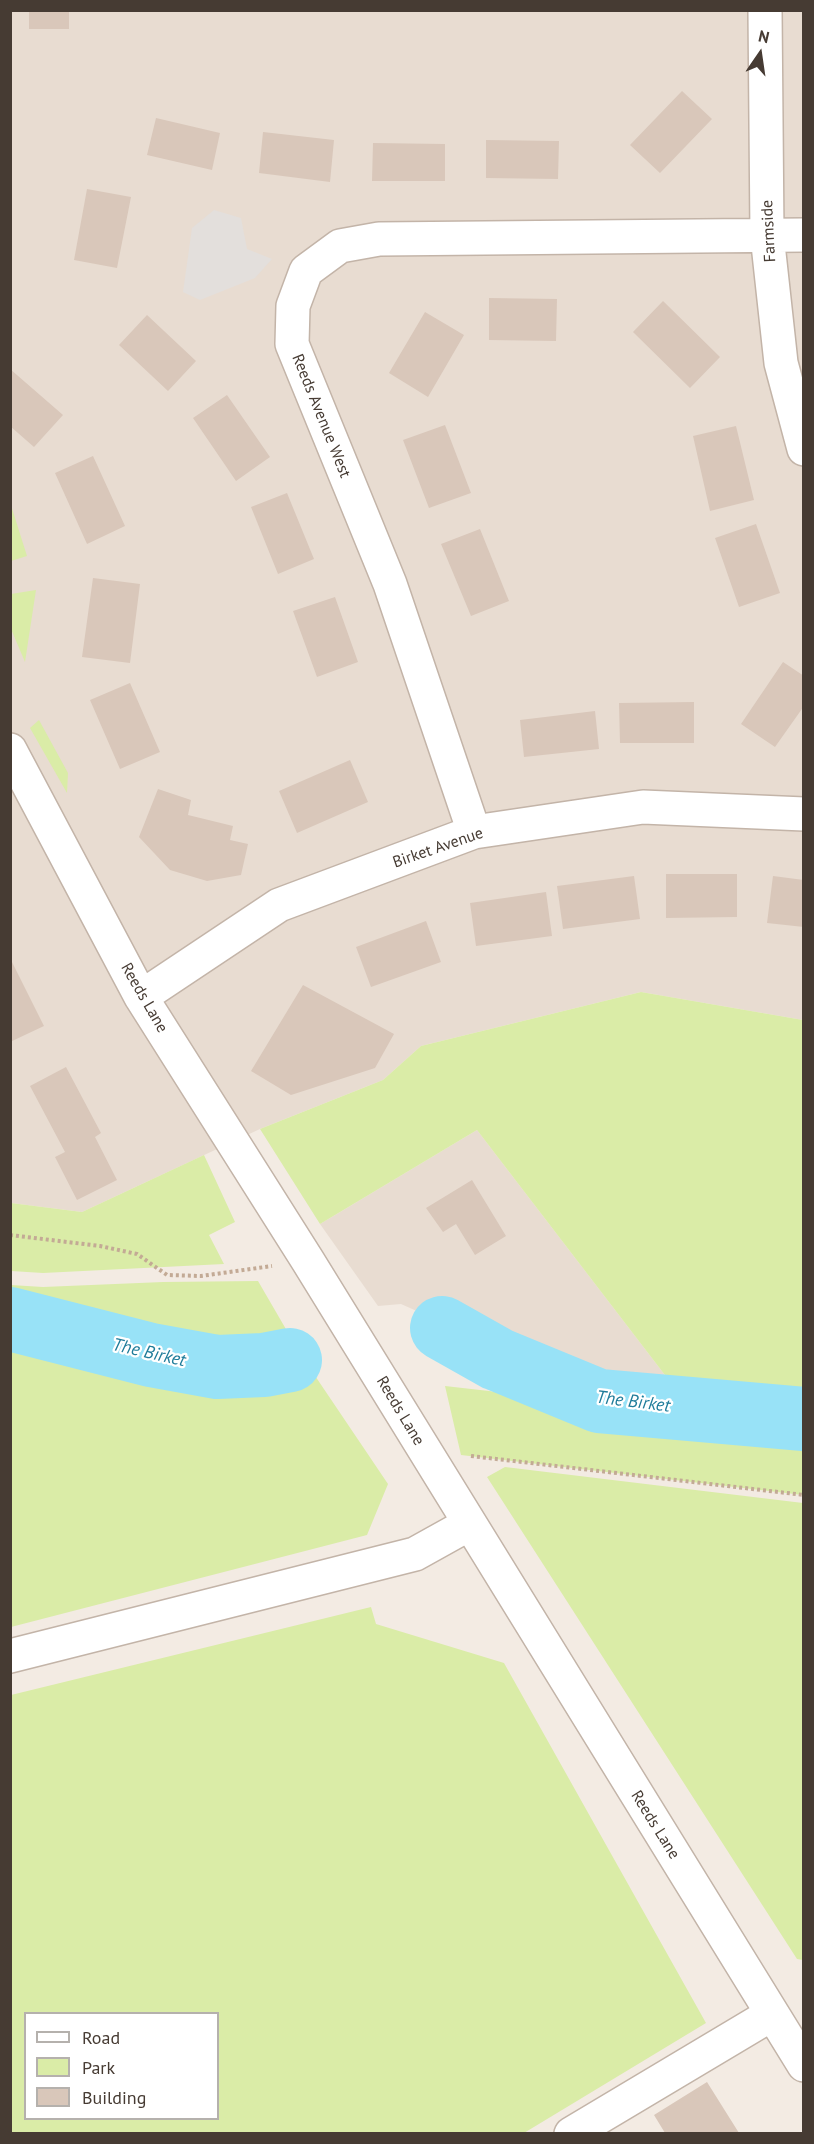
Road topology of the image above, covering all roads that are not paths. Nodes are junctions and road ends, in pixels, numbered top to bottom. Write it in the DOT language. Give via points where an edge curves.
graph roads {
  1 [pos="765,10"];
  2 [pos="767,235"];
  3 [pos="804,235"];
  4 [pos="804,448"];
  5 [pos="10,750"];
  6 [pos="804,814"];
  7 [pos="474,832"];
  8 [pos="141,997"];
  9 [pos="469,1524"];
  10 [pos="10,1656"];
  11 [pos="772,2014"];
  12 [pos="804,2065"];
  13 [pos="571,2133"];
  1 -- 2 [label="street, Farmside"];
  2 -- 3 [label="street, Reeds Avenue West"];
  2 -- 4 [label="street, Farmside" via="781,363"];
  2 -- 7 [label="street, Reeds Avenue West" via="380,239 340,246 306,271 293,306 292,344 390,584"];
  5 -- 8 [label="street, Reeds Lane"];
  6 -- 7 [label="street, Birket Avenue" via="643,807"];
  7 -- 8 [label="street, Birket Avenue" via="279,905"];
  8 -- 9 [label="street, Reeds Lane"];
  9 -- 10 [label="street" via="415,1554"];
  9 -- 11 [label="street, Reeds Lane"];
  11 -- 12 [label="street, Reeds Lane"];
  11 -- 13 [label="street"];
}
